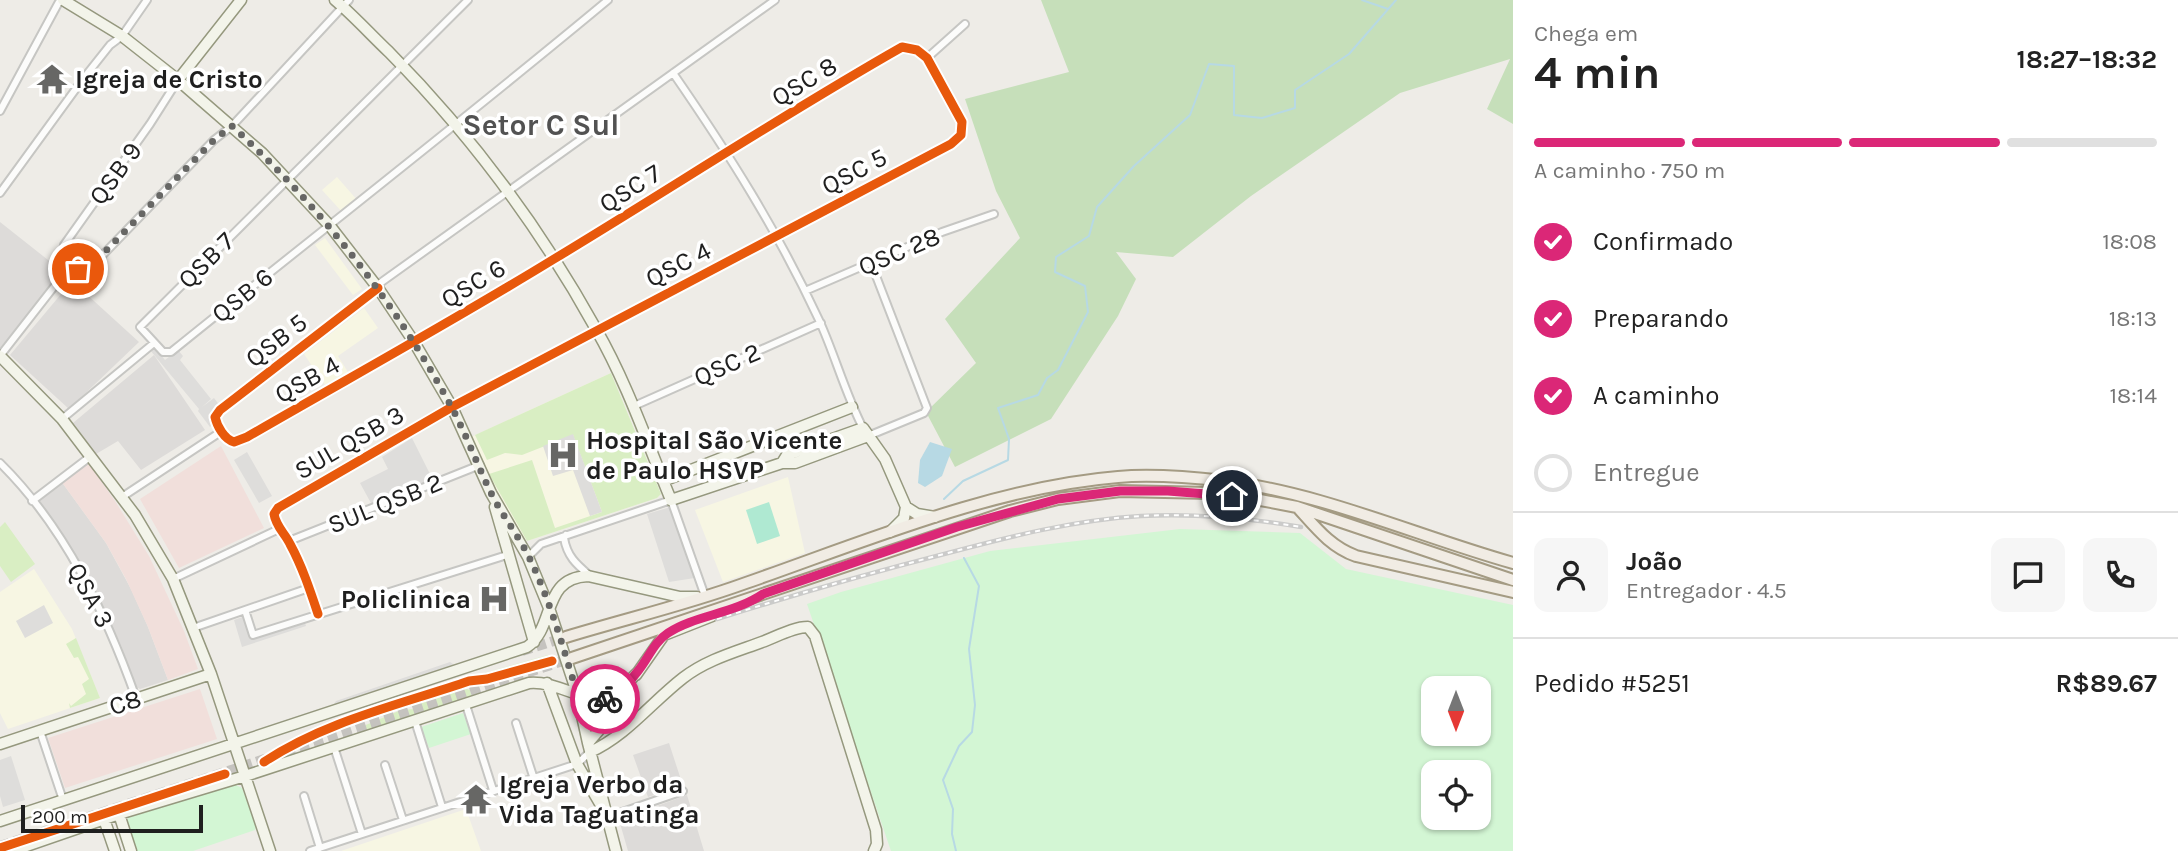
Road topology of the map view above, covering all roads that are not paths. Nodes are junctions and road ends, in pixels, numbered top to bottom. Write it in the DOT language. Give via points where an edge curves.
graph roads {
  1 [pos="62,0"];
  2 [pos="147,0"];
  3 [pos="242,0"];
  4 [pos="468,0"];
  5 [pos="608,0"];
  6 [pos="775,0"];
  7 [pos="343,2"];
  8 [pos="965,24"];
  9 [pos="121,36"];
  10 [pos="927,58"];
  11 [pos="401,65"];
  12 [pos="673,73"];
  13 [pos="178,80"];
  14 [pos="0,111"];
  15 [pos="457,125"];
  16 [pos="232,126"];
  17 [pos="728,152"];
  18 [pos="287,179"];
  19 [pos="507,191"];
  20 [pos="0,193"];
  21 [pos="994,214"];
  22 [pos="330,226"];
  23 [pos="778,235"];
  24 [pos="554,260"];
  25 [pos="871,264"];
  26 [pos="71,265"];
  27 [pos="377,287"];
  28 [pos="805,291"];
  29 [pos="821,323"];
  30 [pos="597,329"];
  31 [pos="154,342"];
  32 [pos="414,342"];
  33 [pos="0,356"];
  34 [pos="634,406"];
  35 [pos="452,407"];
  36 [pos="852,407"];
  37 [pos="62,419"];
  38 [pos="222,431"];
  39 [pos="865,432"];
  40 [pos="90,456"];
  41 [pos="0,463"];
  42 [pos="480,465"];
  43 [pos="663,481"];
  44 [pos="491,493"];
  45 [pos="122,497"];
  46 [pos="671,500"];
  47 [pos="32,501"];
  48 [pos="906,507"];
  49 [pos="1297,507"];
  50 [pos="939,517"];
  51 [pos="279,529"];
  52 [pos="888,534"];
  53 [pos="566,535"];
  54 [pos="289,541"];
  55 [pos="507,555"];
  56 [pos="528,557"];
  57 [pos="1513,563"];
  58 [pos="591,576"];
  59 [pos="173,579"];
  60 [pos="1513,580"];
  61 [pos="309,588"];
  62 [pos="1513,592"];
  63 [pos="763,594"];
  64 [pos="705,596"];
  65 [pos="550,608"];
  66 [pos="245,610"];
  67 [pos="318,614"];
  68 [pos="193,628"];
  69 [pos="534,642"];
  70 [pos="564,642"];
  71 [pos="572,657"];
  72 [pos="638,672"];
  73 [pos="211,674"];
  74 [pos="547,683"];
  75 [pos="577,693"];
  76 [pos="136,698"];
  77 [pos="466,705"];
  78 [pos="415,721"];
  79 [pos="516,723"];
  80 [pos="40,731"];
  81 [pos="1,740"];
  82 [pos="235,744"];
  83 [pos="334,747"];
  84 [pos="589,747"];
  85 [pos="577,764"];
  86 [pos="385,765"];
  87 [pos="244,773"];
  88 [pos="533,776"];
  89 [pos="493,790"];
  90 [pos="683,791"];
  91 [pos="304,796"];
  92 [pos="63,800"];
  93 [pos="442,807"];
  94 [pos="119,814"];
  95 [pos="608,817"];
  96 [pos="104,819"];
  97 [pos="403,820"];
  98 [pos="0,821"];
  99 [pos="362,834"];
  100 [pos="37,847"];
  101 [pos="320,848"];
  102 [pos="12,851"];
  103 [pos="115,851"];
  104 [pos="131,851"];
  105 [pos="270,851"];
  106 [pos="310,851"];
  107 [pos="616,851"];
  108 [pos="874,851"];
  1 -- 9 [label="main road"];
  1 -- 14 [label="street"];
  2 -- 9 [label="street"];
  3 -- 13 [label="main road"];
  4 -- 11 [label="street"];
  5 -- 15 [label="street"];
  6 -- 12 [label="street"];
  7 -- 11 [label="main road"];
  7 -- 16 [label="street"];
  8 -- 10 [label="street"];
  9 -- 13 [label="main road"];
  9 -- 20 [label="street" via="83,79"];
  10 -- 17 [label="street, QSC 8" via="902,47"];
  10 -- 23 [label="street, QSC 5" via="962,122 961,135"];
  11 -- 15 [label="main road"];
  11 -- 18 [label="street"];
  12 -- 17 [label="street"];
  12 -- 19 [label="street"];
  13 -- 16 [label="main road"];
  13 -- 26 [label="street, QSB 9" via="64,245 61,254"];
  15 -- 19 [label="main road"];
  15 -- 22 [label="street"];
  16 -- 18 [label="main road"];
  16 -- 26 [label="street" via="88,269"];
  17 -- 23 [label="street"];
  17 -- 24 [label="street, QSC 7"];
  18 -- 22 [label="main road"];
  18 -- 31 [label="street, QSB 7" via="140,327"];
  19 -- 24 [label="main road"];
  19 -- 27 [label="street"];
  21 -- 25 [label="street, QSC 28"];
  22 -- 27 [label="main road"];
  22 -- 31 [label="street, QSB 6" via="171,352 163,352"];
  23 -- 28 [label="street"];
  23 -- 30 [label="street, QSC 4"];
  24 -- 30 [label="main road"];
  24 -- 32 [label="street, QSC 6"];
  25 -- 28 [label="street, QSC 28"];
  25 -- 39 [label="street" via="927,404 924,413"];
  26 -- 33 [label="street"];
  27 -- 32 [label="main road"];
  27 -- 38 [label="street, QSB 5" via="220,410 215,417"];
  28 -- 29 [label="street"];
  29 -- 34 [label="street, QSC 2"];
  29 -- 36 [label="street"];
  30 -- 34 [label="main road"];
  30 -- 35 [label="street, QSC 4"];
  31 -- 37 [label="street"];
  32 -- 35 [label="main road"];
  32 -- 38 [label="street, QSB 4" via="239,441 231,441"];
  33 -- 37 [label="main road"];
  34 -- 43 [label="main road"];
  35 -- 42 [label="main road"];
  35 -- 51 [label="street, SUL QSB 3" via="284,504 275,511"];
  36 -- 39 [label="street"];
  36 -- 43 [label="main road"];
  37 -- 40 [label="main road"];
  38 -- 45 [label="street"];
  39 -- 46 [label="main road" via="795,463 782,463"];
  39 -- 48 [label="main road" via="885,459"];
  40 -- 45 [label="main road"];
  40 -- 47 [label="street"];
  41 -- 47 [label="street, QSA 3"];
  42 -- 44 [label="main road"];
  42 -- 54 [label="street, SUL QSB 2"];
  43 -- 46 [label="main road"];
  44 -- 55 [label="main road"];
  44 -- 56 [label="main road"];
  45 -- 59 [label="main road"];
  46 -- 53 [label="street"];
  46 -- 64 [label="street"];
  47 -- 76 [label="street, QSA 3" via="89,588 118,646"];
  48 -- 50 [label="main road" via="917,514"];
  48 -- 52 [label="main road" via="904,518"];
  49 -- 60 [label="main road"];
  49 -- 62 [label="main road" via="1328,541 1349,554"];
  49 -- 63 [label="main road" via="1168,491 1058,499 957,527"];
  50 -- 52 [label="main road"];
  50 -- 57 [label="main road" via="1072,482 1120,477 1209,480 1283,492"];
  51 -- 54 [label="street"];
  51 -- 59 [label="street"];
  52 -- 64 [label="main road"];
  53 -- 56 [label="street" via="541,544"];
  53 -- 58 [label="street" via="572,560"];
  54 -- 61 [label="street"];
  55 -- 56 [label="main road"];
  55 -- 67 [label="street"];
  55 -- 69 [label="main road"];
  56 -- 65 [label="main road"];
  58 -- 64 [label="main road" via="680,597"];
  58 -- 65 [label="main road" via="575,576 565,582"];
  59 -- 68 [label="main road"];
  61 -- 66 [label="street"];
  61 -- 67 [label="street"];
  63 -- 71 [label="main road"];
  63 -- 72 [label="main road" via="751,603 671,631"];
  64 -- 70 [label="main road"];
  65 -- 69 [label="main road"];
  65 -- 70 [label="main road"];
  66 -- 67 [label="street" via="253,635"];
  66 -- 68 [label="street"];
  68 -- 73 [label="main road"];
  69 -- 82 [label="main road"];
  70 -- 75 [label="main road"];
  72 -- 75 [label="main road" via="607,699 589,699"];
  72 -- 84 [label="main road"];
  73 -- 76 [label="main road, C8"];
  73 -- 82 [label="main road"];
  74 -- 75 [label="main road"];
  74 -- 77 [label="main road" via="529,683"];
  74 -- 85 [label="main road"];
  75 -- 84 [label="main road"];
  76 -- 80 [label="main road, C8"];
  77 -- 78 [label="main road"];
  77 -- 89 [label="street"];
  78 -- 83 [label="main road"];
  78 -- 93 [label="street"];
  79 -- 88 [label="street"];
  80 -- 81 [label="main road, C8"];
  80 -- 92 [label="street"];
  82 -- 87 [label="main road"];
  82 -- 92 [label="main road"];
  83 -- 87 [label="main road"];
  83 -- 99 [label="street"];
  84 -- 85 [label="street"];
  84 -- 95 [label="main road"];
  84 -- 108 [label="main road" via="624,729 699,667 808,627 816,636 876,830"];
  85 -- 88 [label="street"];
  85 -- 95 [label="main road"];
  86 -- 97 [label="street"];
  87 -- 94 [label="main road"];
  87 -- 105 [label="main road"];
  88 -- 89 [label="street"];
  89 -- 93 [label="street"];
  90 -- 95 [label="street"];
  91 -- 101 [label="street"];
  92 -- 98 [label="main road"];
  93 -- 97 [label="street"];
  94 -- 96 [label="main road"];
  94 -- 104 [label="main road"];
  95 -- 107 [label="main road"];
  96 -- 100 [label="main road"];
  96 -- 103 [label="main road"];
  97 -- 99 [label="street"];
  99 -- 101 [label="street"];
  100 -- 102 [label="main road"];
  101 -- 106 [label="street"];
}
